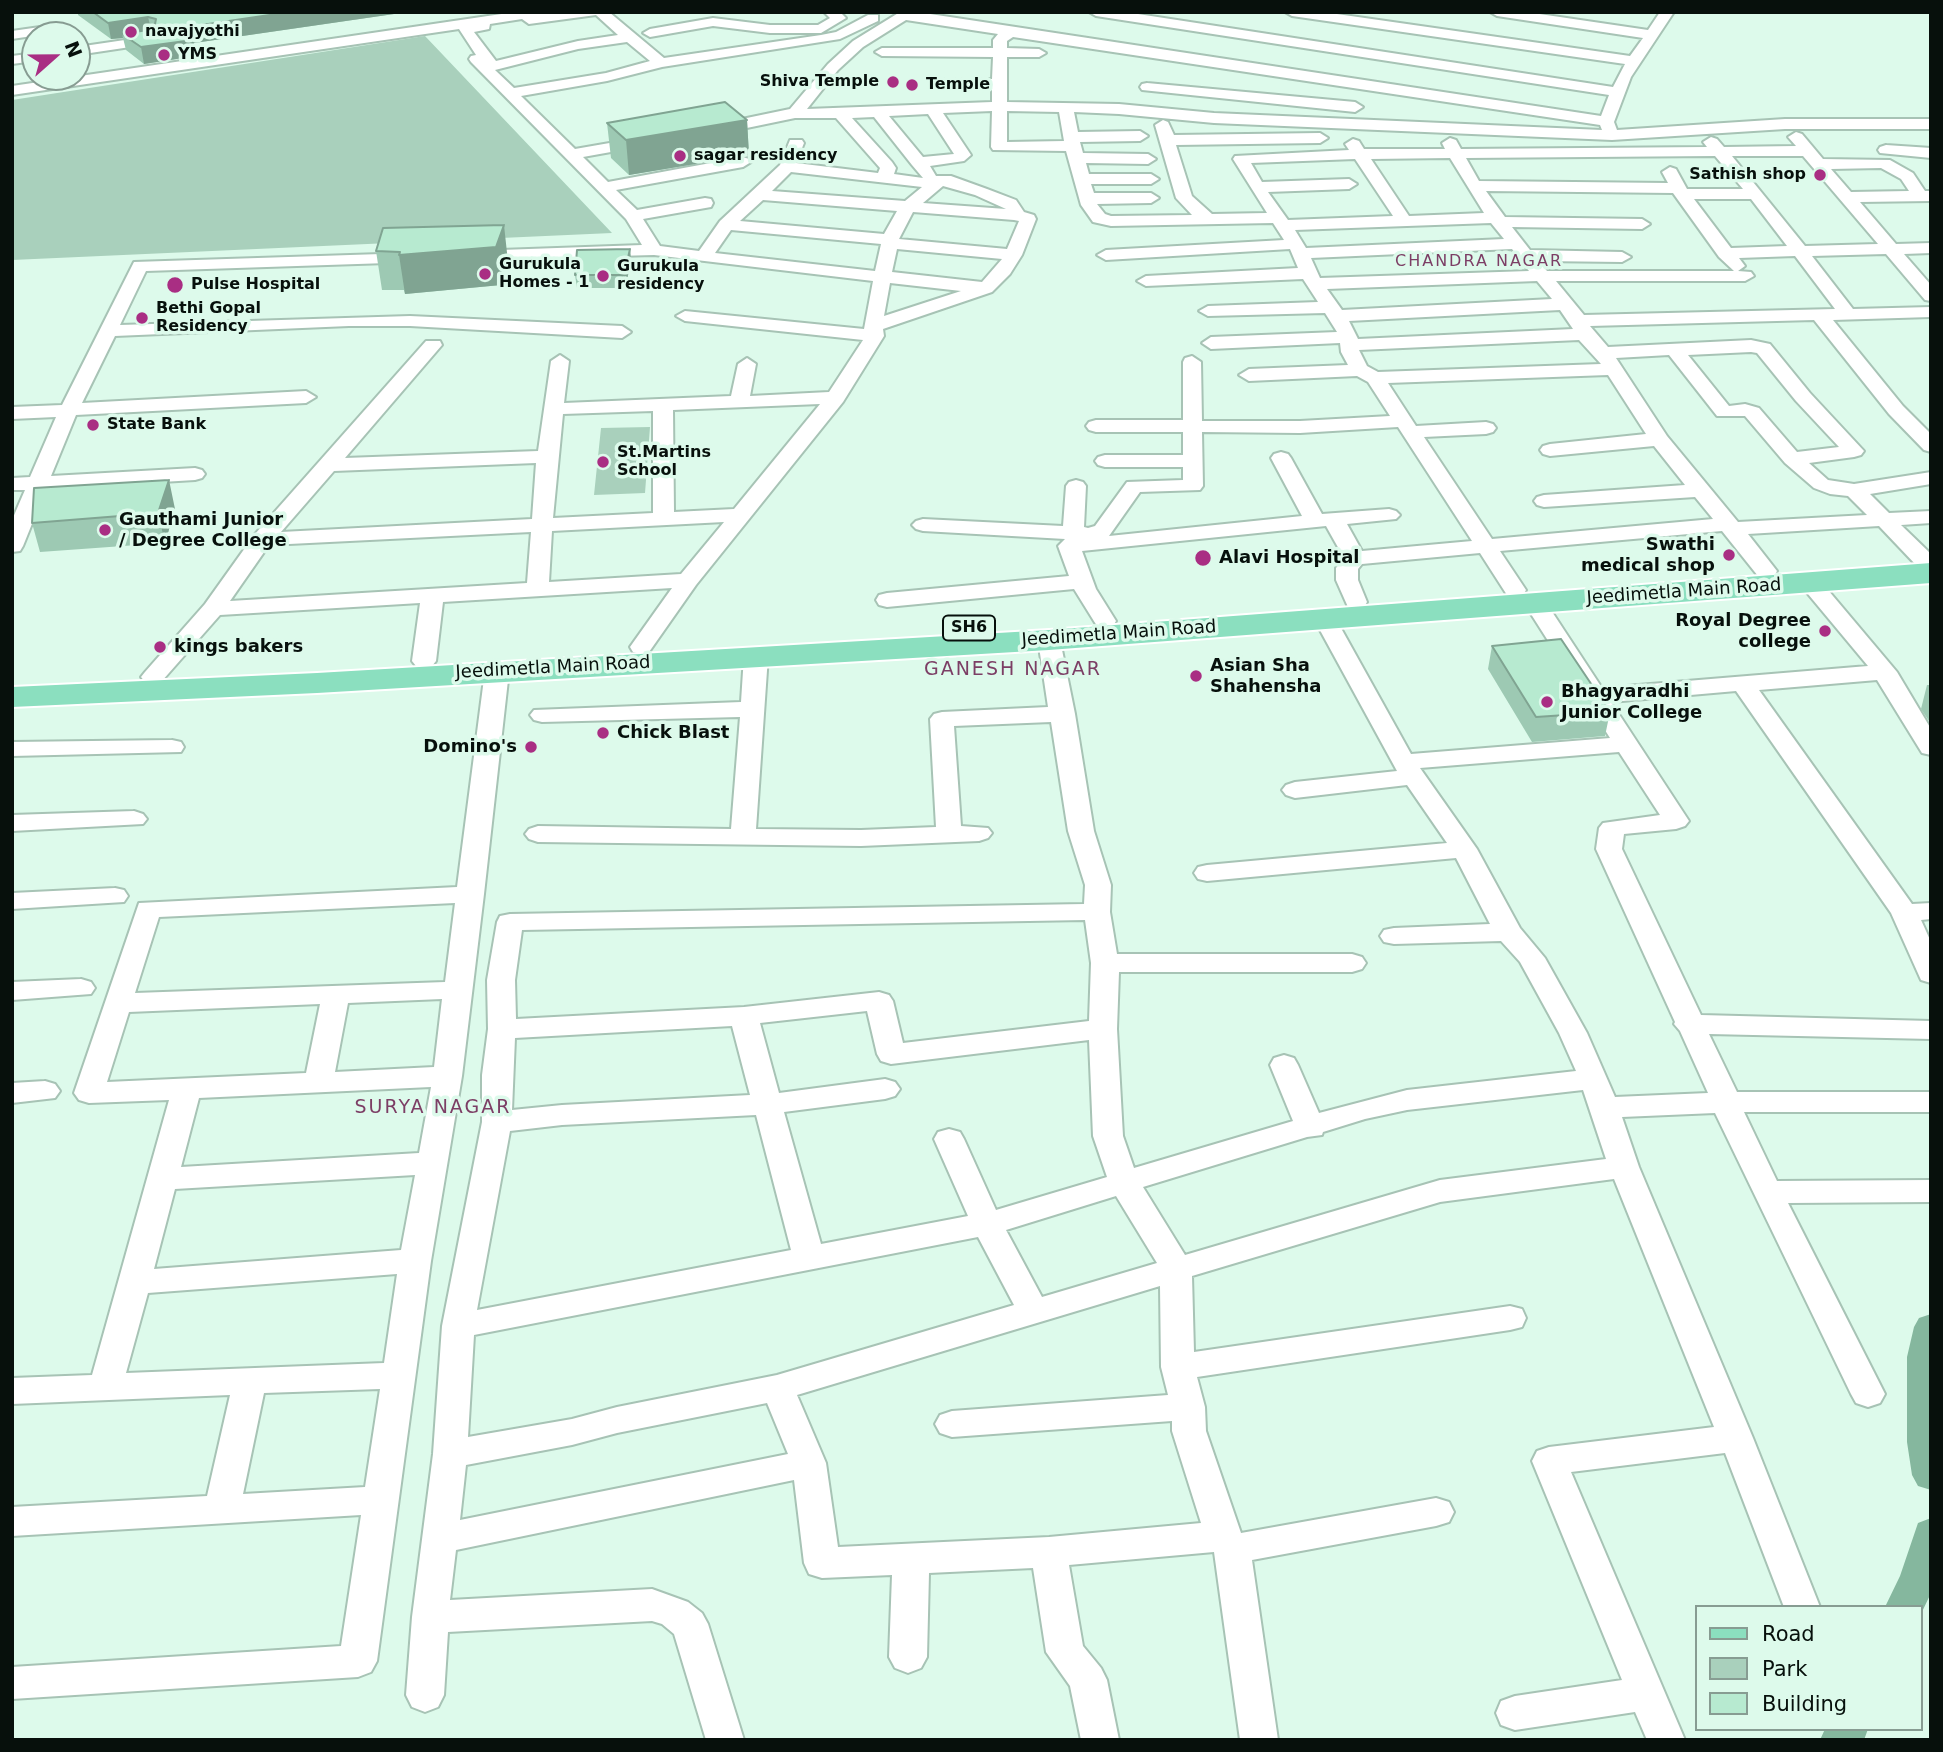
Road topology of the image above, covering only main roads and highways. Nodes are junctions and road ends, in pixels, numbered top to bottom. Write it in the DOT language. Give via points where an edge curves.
graph roads {
  1 [pos="1929,564"];
  2 [pos="1525,597"];
  3 [pos="354,673"];
  4 [pos="12,685"];
  5 [pos="12,697"];
  1 -- 2 [label="main road, Jeedimetla Main Road / SH6" via="1766,571"];
  1 -- 2 [label="main road, Jeedimetla Main Road / SH6" via="1809,582"];
  2 -- 3 [label="main road, Jeedimetla Main Road / SH6" via="1326,621 1049,640 497,671"];
  2 -- 3 [label="main road, Jeedimetla Main Road / SH6" via="1356,602 424,661"];
  3 -- 4 [label="main road, Jeedimetla Main Road / SH6"];
  3 -- 5 [label="main road, Jeedimetla Main Road / SH6"];
}
